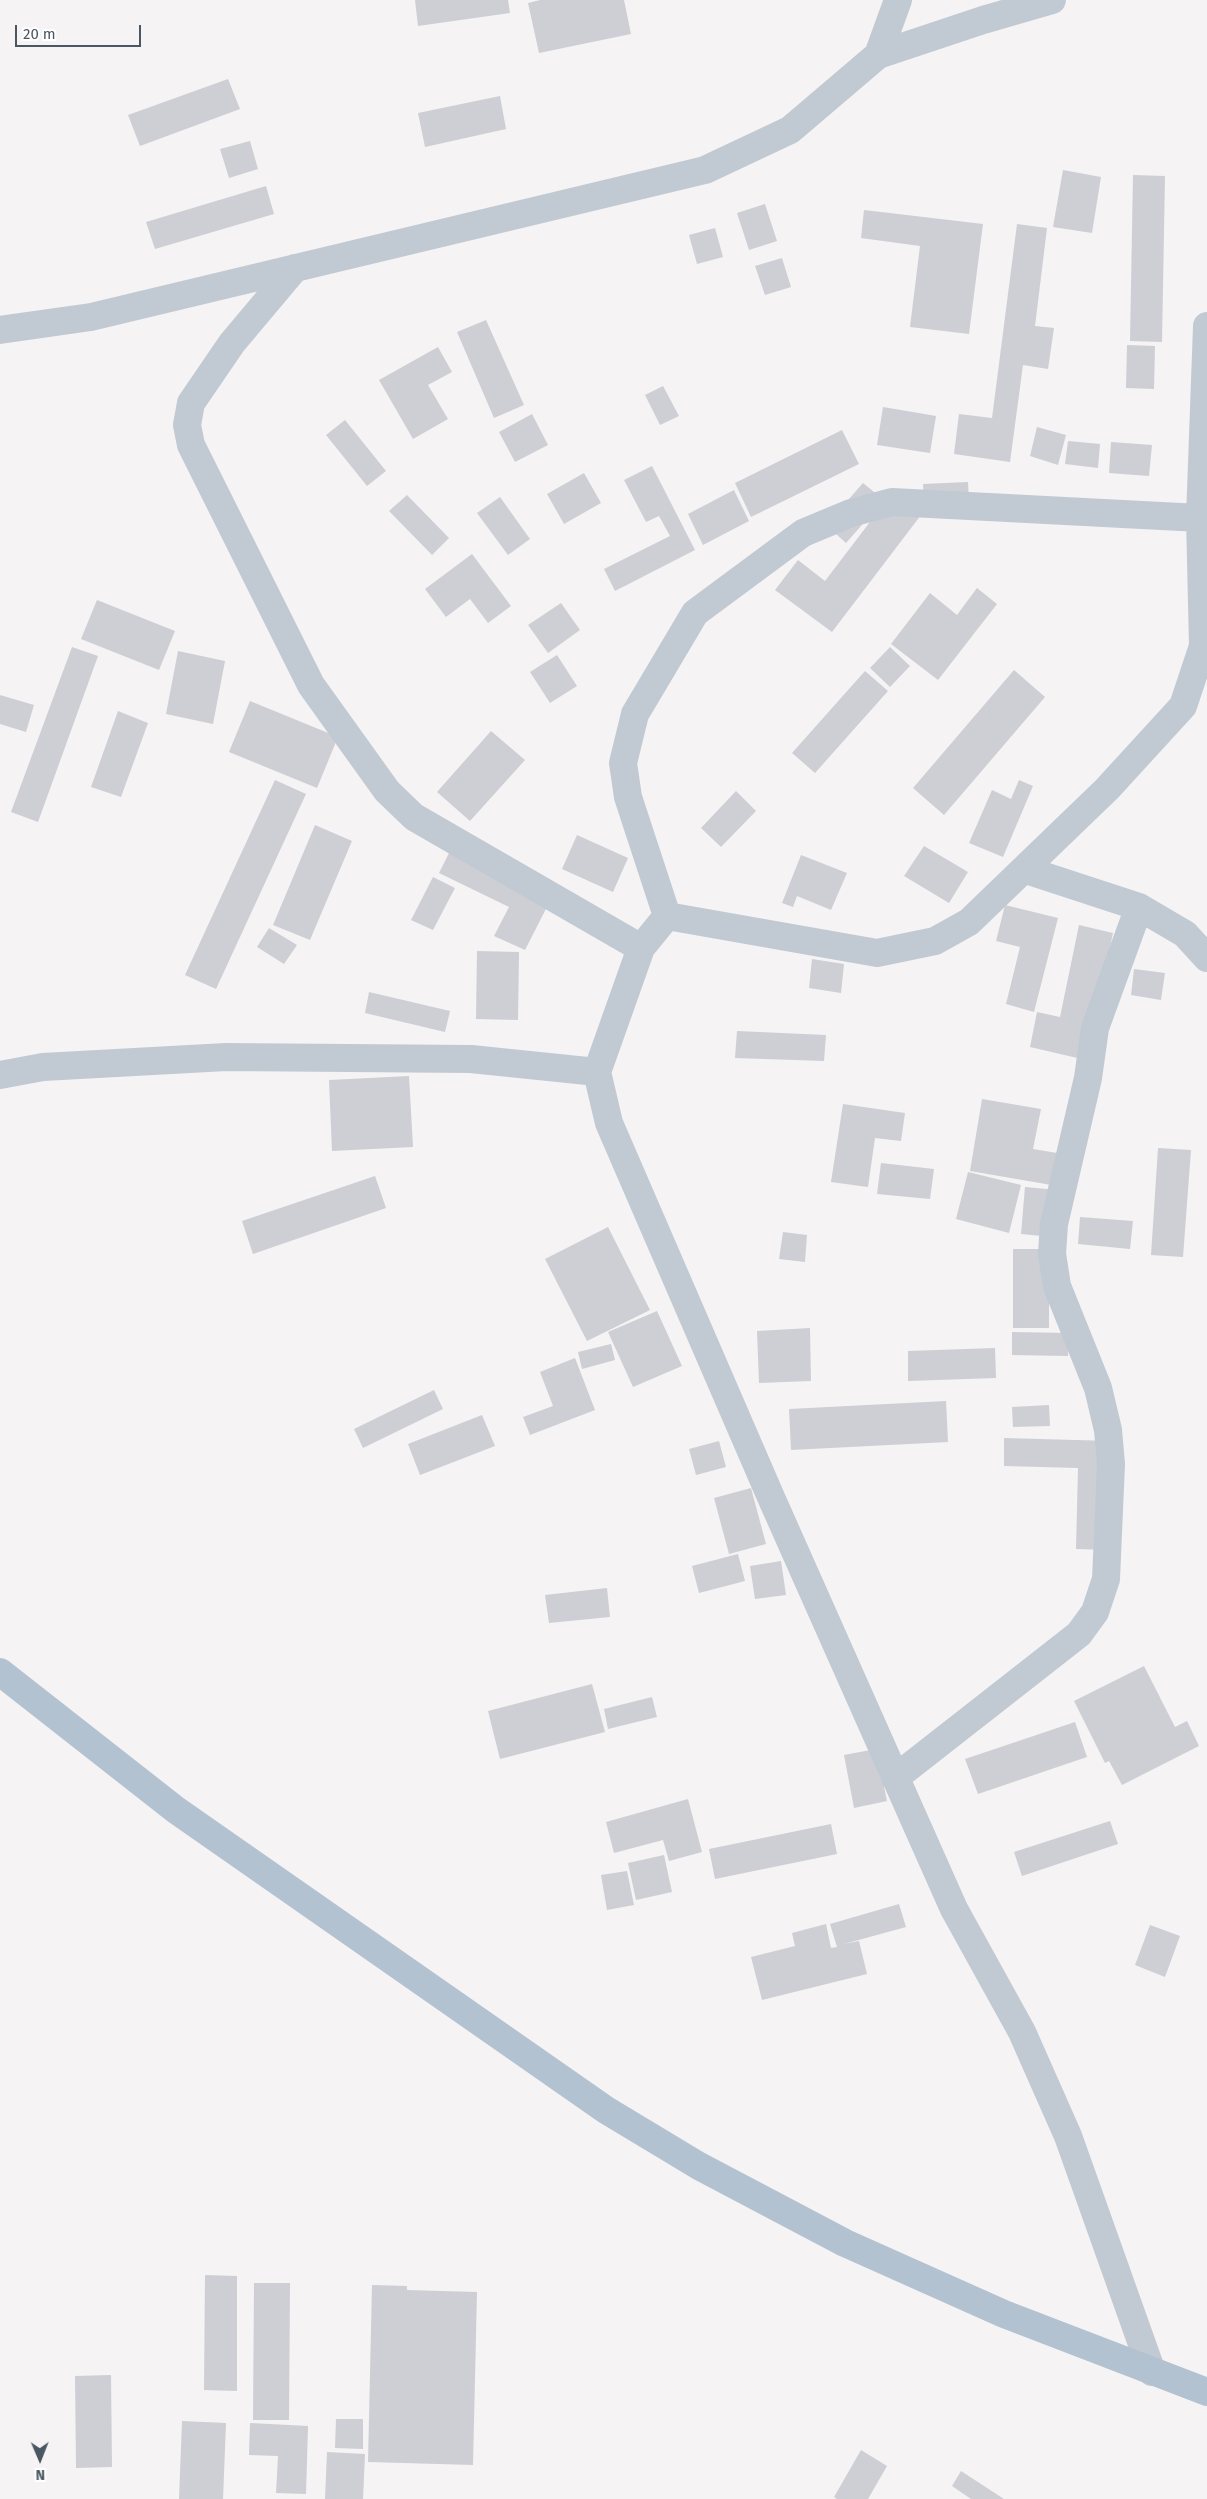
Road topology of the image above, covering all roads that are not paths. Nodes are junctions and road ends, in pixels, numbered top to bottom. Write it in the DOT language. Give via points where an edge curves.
graph roads {
  1 [pos="898,0"];
  2 [pos="1052,0"];
  3 [pos="878,55"];
  4 [pos="295,268"];
  5 [pos="1207,326"];
  6 [pos="0,330"];
  7 [pos="1200,518"];
  8 [pos="1205,644"];
  9 [pos="1026,870"];
  10 [pos="1139,907"];
  11 [pos="667,916"];
  12 [pos="641,948"];
  13 [pos="1207,958"];
  14 [pos="597,1072"];
  15 [pos="0,1075"];
  16 [pos="0,1672"];
  17 [pos="895,1778"];
  18 [pos="1152,2372"];
  19 [pos="1207,2392"];
  1 -- 3 [label="street"];
  2 -- 3 [label="street"];
  3 -- 4 [label="street" via="790,130 705,170"];
  4 -- 6 [label="street" via="91,317"];
  4 -- 12 [label="street" via="232,343 191,403 187,425 191,445 311,685 387,790 414,817"];
  5 -- 7 [label="street"];
  7 -- 8 [label="street"];
  7 -- 11 [label="street" via="892,502 851,513 803,533 695,613 635,714 623,763 628,798"];
  8 -- 9 [label="street" via="1183,706"];
  9 -- 10 [label="street"];
  9 -- 11 [label="street" via="969,922 935,941 876,953"];
  10 -- 13 [label="street" via="1185,934"];
  10 -- 17 [label="street" via="1094,1028 1088,1078 1054,1224 1052,1254 1057,1286 1098,1388 1108,1430 1111,1464 1106,1579 1094,1612 1079,1634"];
  11 -- 12 [label="street"];
  12 -- 14 [label="street"];
  14 -- 15 [label="street" via="471,1059 226,1057 43,1067"];
  14 -- 17 [label="street" via="609,1123"];
  16 -- 18 [label="main road" via="176,1810 606,2110 699,2166 845,2243 1004,2314"];
  17 -- 18 [label="street" via="954,1909 1022,2032 1068,2136"];
  18 -- 19 [label="main road"];
}
